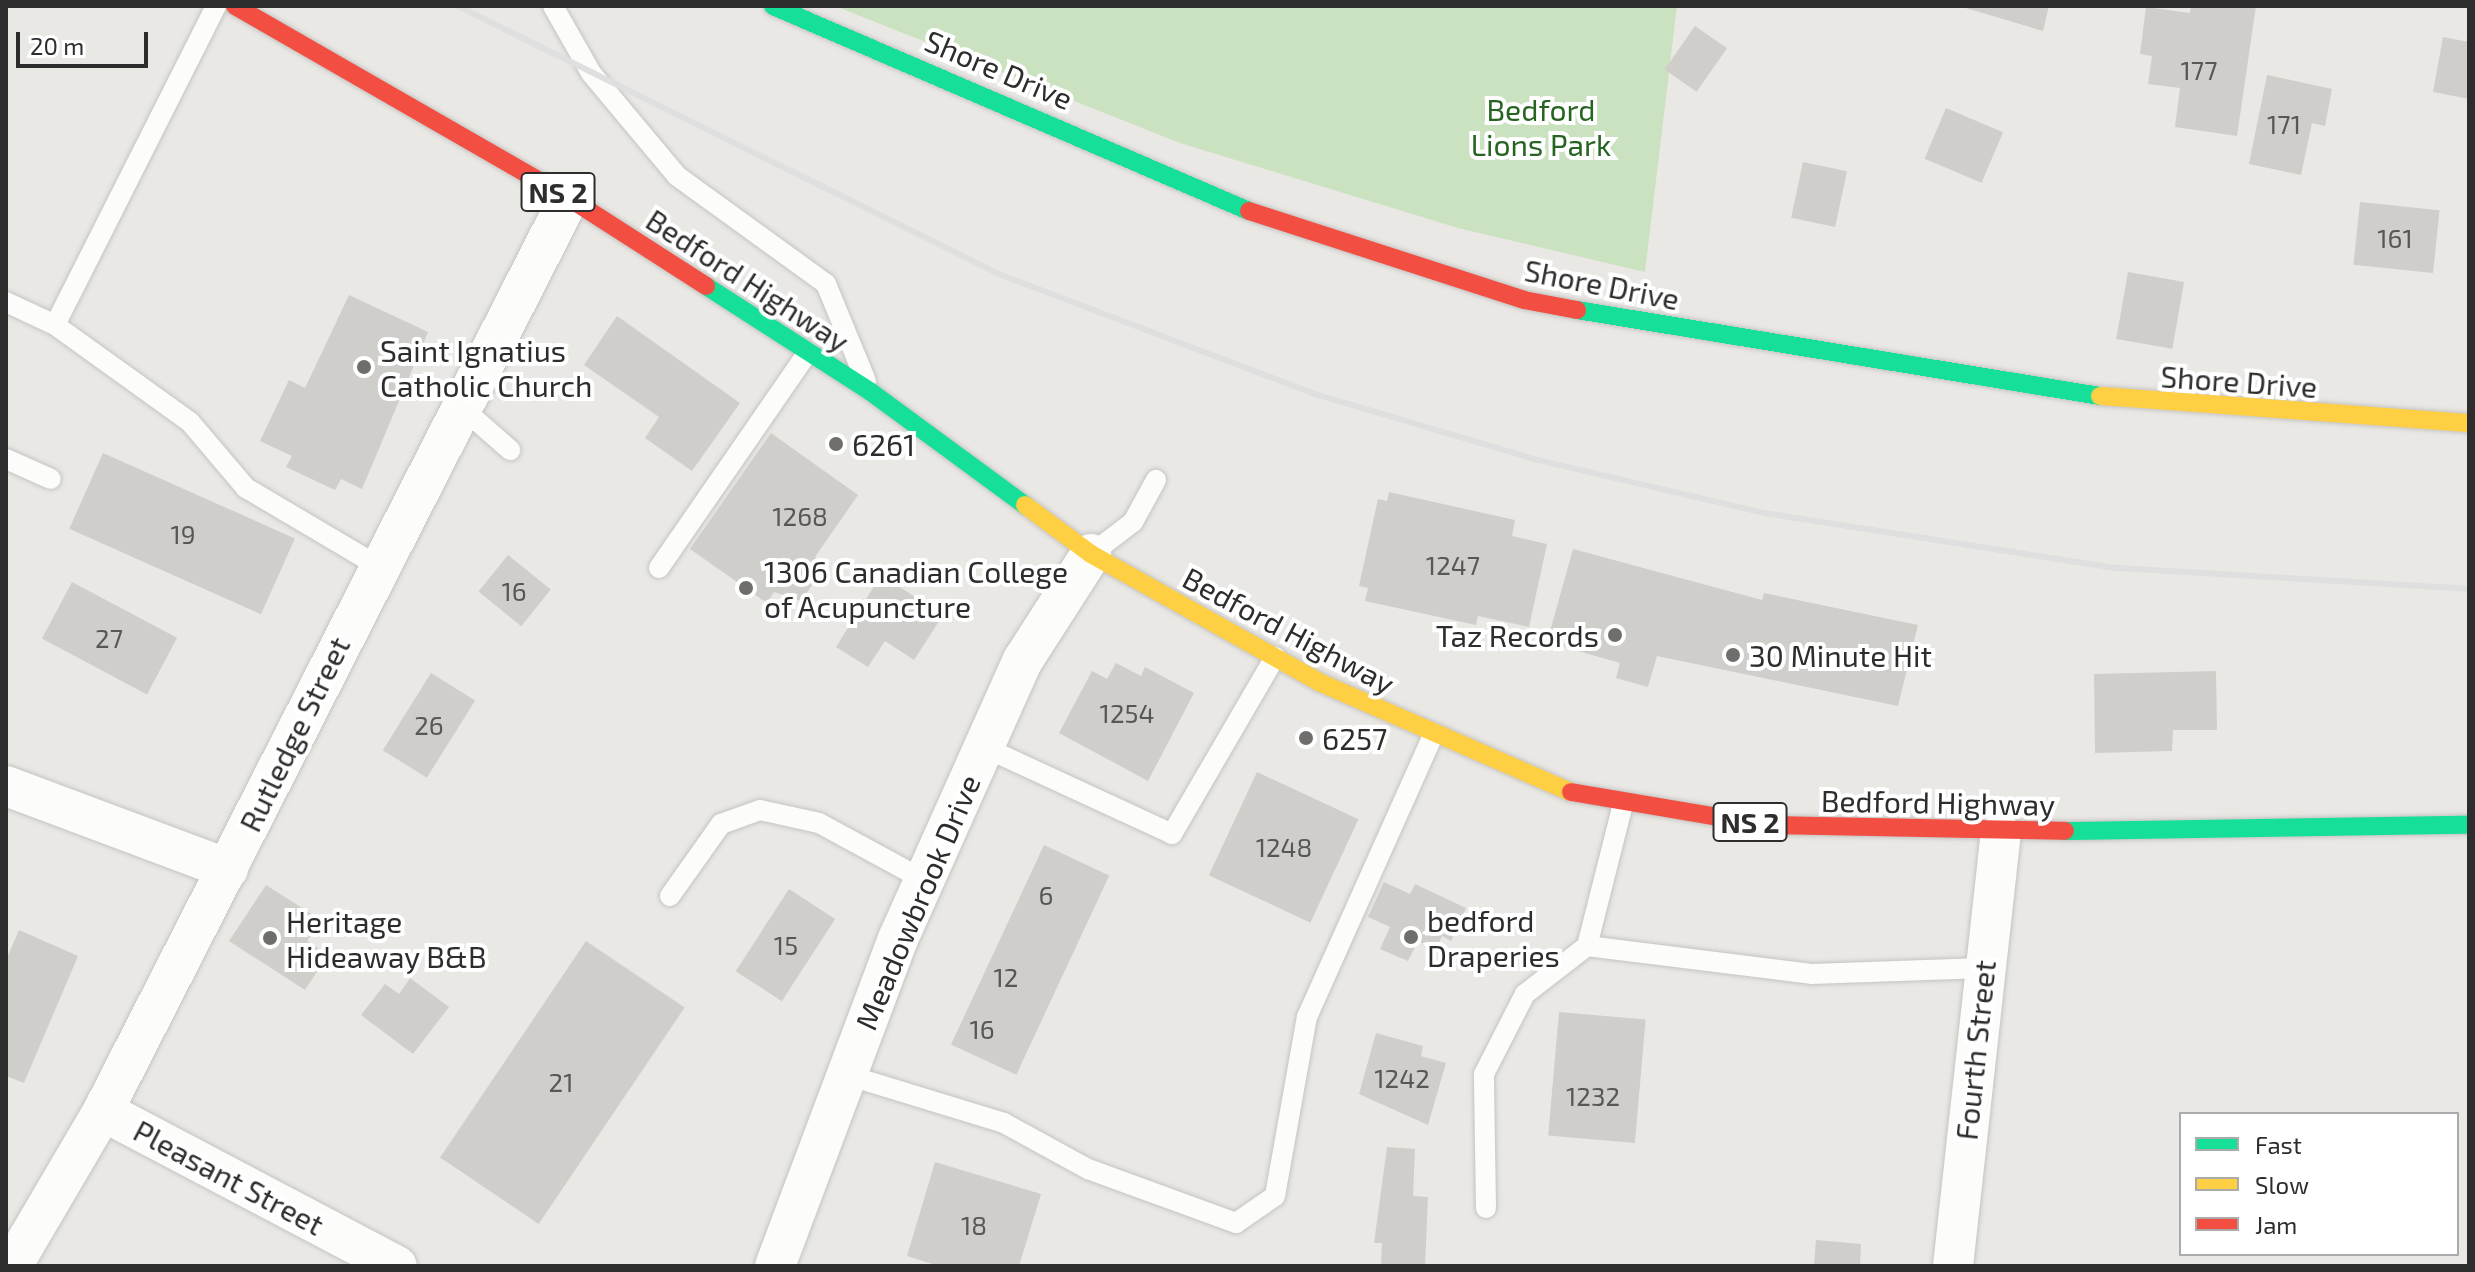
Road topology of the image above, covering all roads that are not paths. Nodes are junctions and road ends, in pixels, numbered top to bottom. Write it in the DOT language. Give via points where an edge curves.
graph roads {
  1 [pos="216,6"];
  2 [pos="235,6"];
  3 [pos="553,6"];
  4 [pos="773,6"];
  5 [pos="569,198"];
  6 [pos="6,302"];
  7 [pos="55,325"];
  8 [pos="808,352"];
  9 [pos="871,392"];
  10 [pos="460,406"];
  11 [pos="2469,423"];
  12 [pos="510,450"];
  13 [pos="6,459"];
  14 [pos="51,479"];
  15 [pos="1156,480"];
  16 [pos="1091,554"];
  17 [pos="376,565"];
  18 [pos="659,568"];
  19 [pos="1275,657"];
  20 [pos="1433,735"];
  21 [pos="984,747"];
  22 [pos="6,786"];
  23 [pos="1623,804"];
  24 [pos="2469,825"];
  25 [pos="2001,834"];
  26 [pos="228,869"];
  27 [pos="924,880"];
  28 [pos="670,896"];
  29 [pos="1587,946"];
  30 [pos="1984,968"];
  31 [pos="844,1074"];
  32 [pos="103,1111"];
  33 [pos="1486,1208"];
  34 [pos="784,1264"];
  35 [pos="12,1266"];
  36 [pos="397,1266"];
  37 [pos="1953,1266"];
  1 -- 7 [label="lane"];
  2 -- 5 [label="main road, Bedford Highway / NS 2"];
  3 -- 9 [label="lane" via="591,73 677,176 826,284"];
  4 -- 11 [label="main road, Shore Drive" via="1274,222 1524,300 1978,381 2157,403"];
  5 -- 8 [label="main road, Bedford Highway / NS 2"];
  5 -- 10 [label="street, Rutledge Street"];
  6 -- 7 [label="lane"];
  7 -- 17 [label="lane" via="190,422 246,488"];
  8 -- 9 [label="main road, Bedford Highway / NS 2"];
  8 -- 18 [label="lane"];
  9 -- 16 [label="main road, Bedford Highway / NS 2"];
  10 -- 12 [label="lane"];
  10 -- 17 [label="street, Rutledge Street"];
  13 -- 14 [label="lane"];
  15 -- 16 [label="lane" via="1133,522"];
  16 -- 19 [label="main road, Bedford Highway / NS 2"];
  16 -- 21 [label="street, Meadowbrook Drive" via="1023,660"];
  17 -- 26 [label="street, Rutledge Street"];
  19 -- 20 [label="main road, Bedford Highway / NS 2"];
  19 -- 21 [label="lane" via="1172,834"];
  20 -- 23 [label="main road, Bedford Highway / NS 2" via="1580,796"];
  20 -- 31 [label="lane" via="1307,1017 1275,1196 1236,1223 1088,1169 1004,1123"];
  21 -- 27 [label="street, Meadowbrook Drive"];
  22 -- 26 [label="street"];
  23 -- 25 [label="main road, Bedford Highway / NS 2" via="1766,825"];
  23 -- 29 [label="lane"];
  24 -- 25 [label="main road, Bedford Highway / NS 2"];
  25 -- 30 [label="street, Fourth Street"];
  26 -- 32 [label="street, Rutledge Street"];
  27 -- 28 [label="lane" via="819,823 760,810 721,824"];
  27 -- 31 [label="street, Meadowbrook Drive"];
  29 -- 30 [label="lane" via="1811,974"];
  29 -- 33 [label="lane" via="1525,994 1484,1074"];
  30 -- 37 [label="street, Fourth Street"];
  31 -- 34 [label="street, Meadowbrook Drive"];
  32 -- 35 [label="street, Rutledge Street"];
  32 -- 36 [label="street, Pleasant Street"];
}
